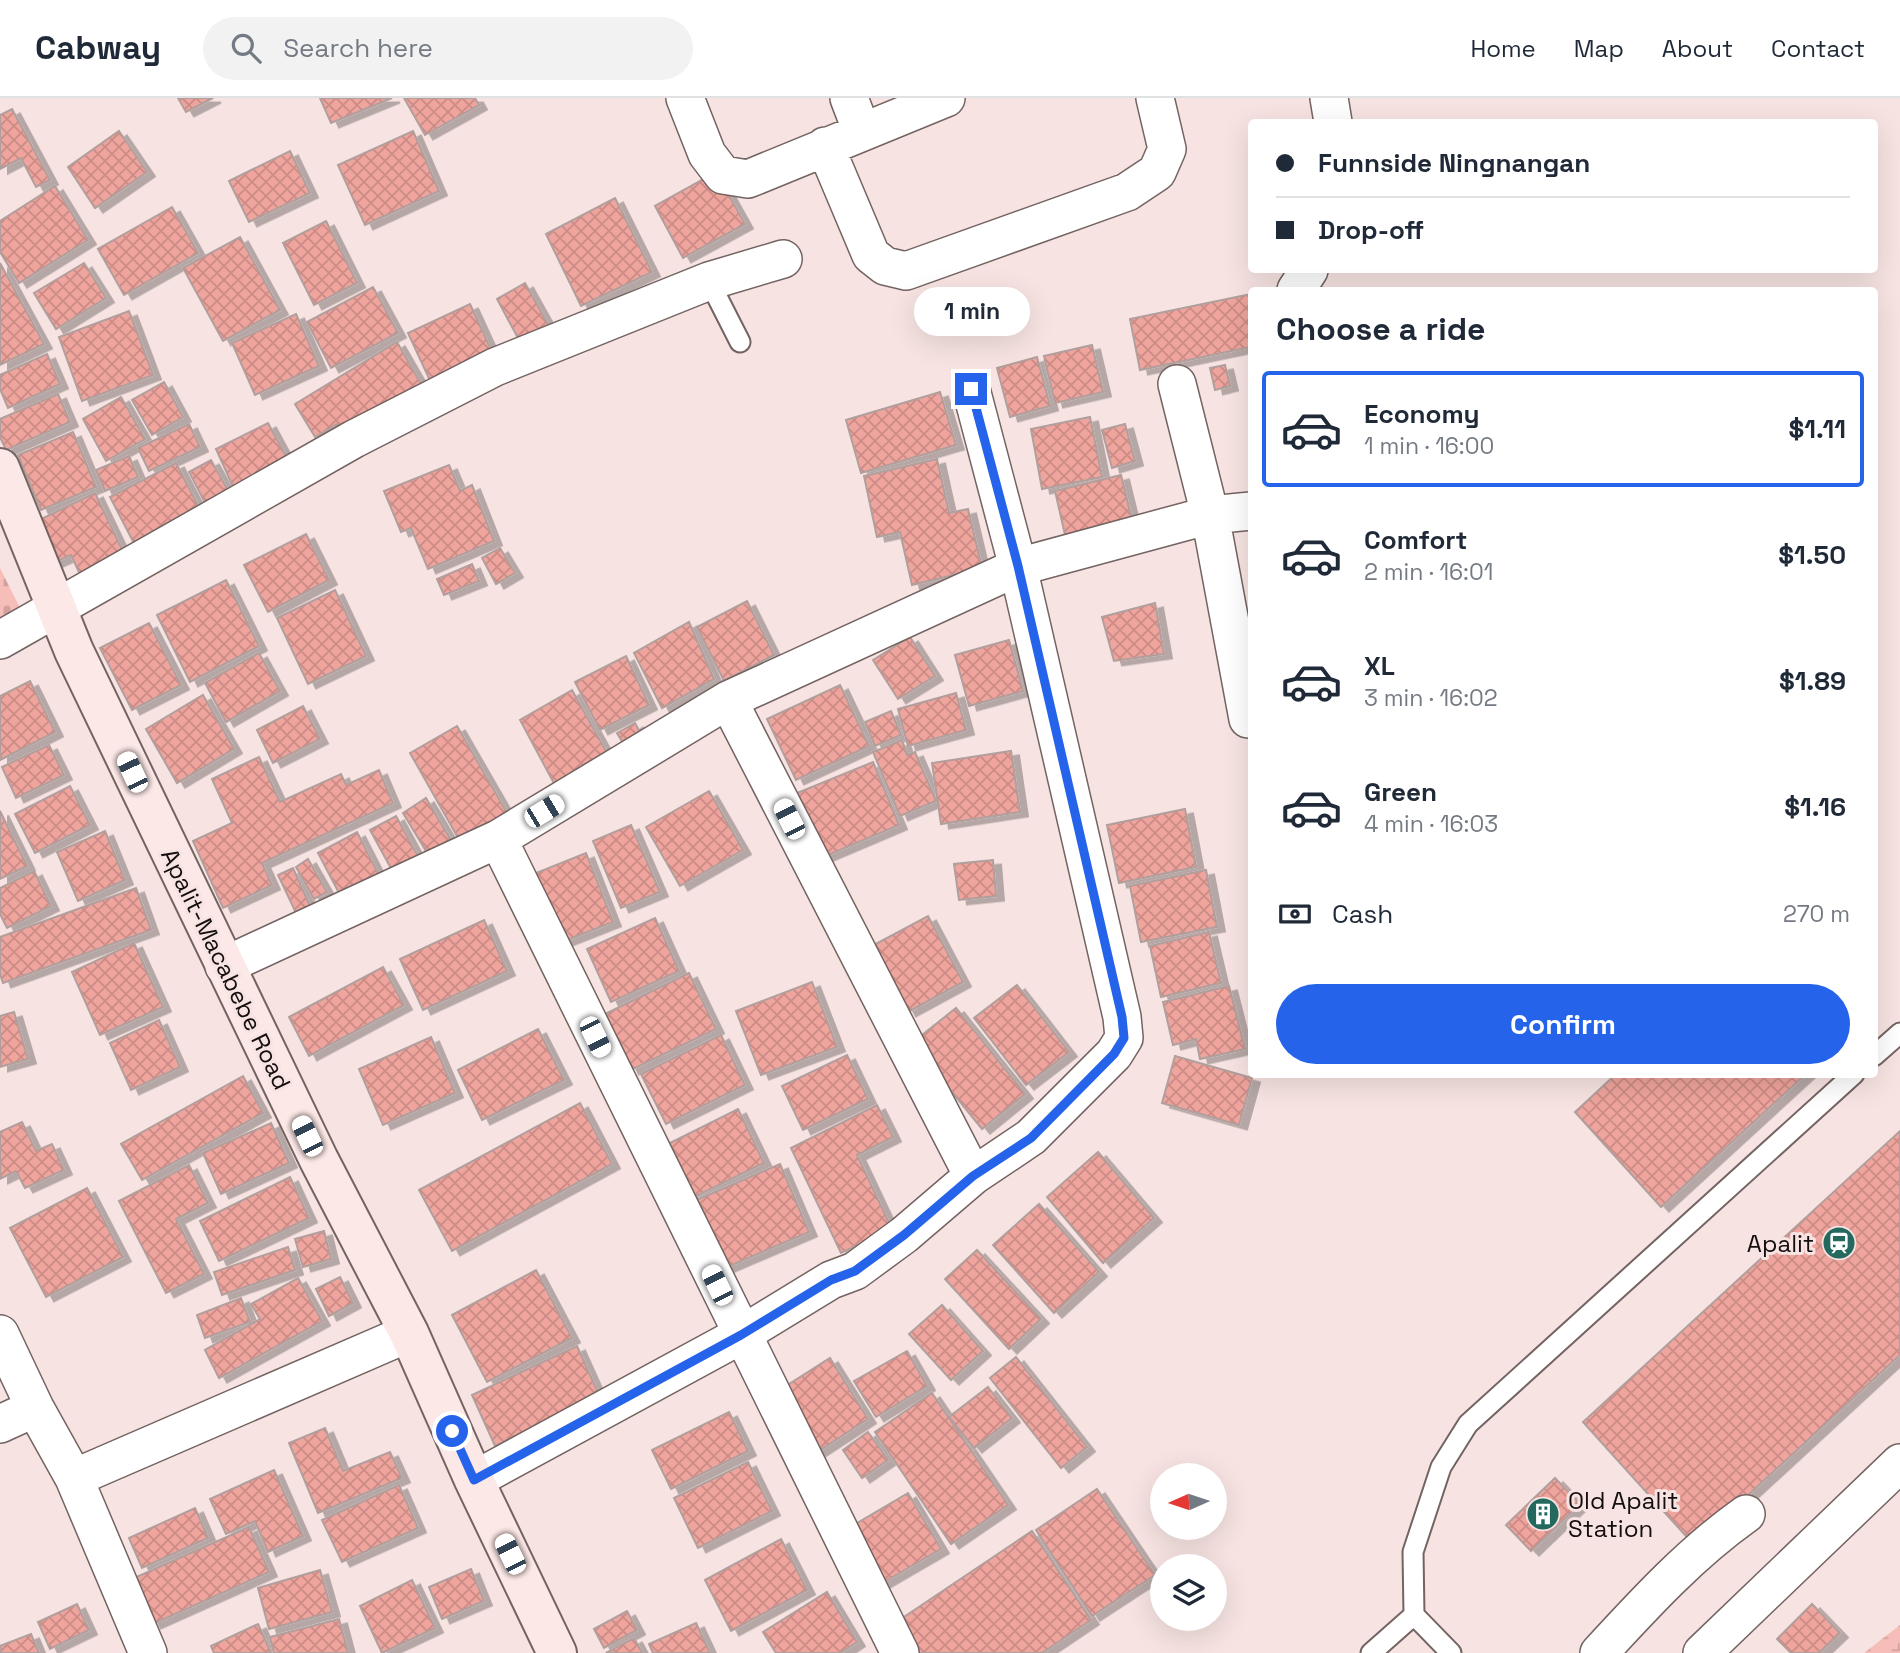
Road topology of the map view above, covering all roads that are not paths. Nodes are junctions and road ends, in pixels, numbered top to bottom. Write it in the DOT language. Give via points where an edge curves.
graph roads {
  1 [pos="685,98"];
  2 [pos="849,98"];
  3 [pos="946,98"];
  4 [pos="1155,98"];
  5 [pos="1329,98"];
  6 [pos="1332,119"];
  7 [pos="862,132"];
  8 [pos="825,146"];
  9 [pos="783,259"];
  10 [pos="709,281"];
  11 [pos="740,342"];
  12 [pos="1177,384"];
  13 [pos="971,389"];
  14 [pos="0,468"];
  15 [pos="1248,511"];
  16 [pos="1210,515"];
  17 [pos="1018,566"];
  18 [pos="58,608"];
  19 [pos="0,640"];
  20 [pos="727,700"];
  21 [pos="1248,719"];
  22 [pos="498,839"];
  23 [pos="224,966"];
  24 [pos="1900,1033"];
  25 [pos="1878,1052"];
  26 [pos="1850,1078"];
  27 [pos="973,1176"];
  28 [pos="409,1333"];
  29 [pos="0,1334"];
  30 [pos="741,1335"];
  31 [pos="35,1408"];
  32 [pos="0,1424"];
  33 [pos="1900,1463"];
  34 [pos="74,1478"];
  35 [pos="474,1480"];
  36 [pos="1746,1514"];
  37 [pos="1414,1615"];
  38 [pos="148,1653"];
  39 [pos="557,1653"];
  40 [pos="900,1653"];
  41 [pos="1371,1653"];
  42 [pos="1451,1653"];
  43 [pos="1599,1653"];
  44 [pos="1702,1653"];
  1 -- 8 [label="street" via="707,154 723,175 748,179"];
  2 -- 7 [label="street"];
  3 -- 7 [label="street"];
  4 -- 8 [label="street" via="1167,149 1157,172 1127,192 906,271 885,266 871,255"];
  5 -- 6 [label="street"];
  7 -- 8 [label="street"];
  9 -- 10 [label="street"];
  10 -- 11 [label="lane"];
  10 -- 18 [label="street" via="495,367 354,439"];
  12 -- 16 [label="street"];
  13 -- 17 [label="street"];
  14 -- 18 [label="main road, Apalit-Macabebe Road"];
  15 -- 16 [label="street"];
  16 -- 17 [label="street"];
  16 -- 21 [label="street"];
  17 -- 20 [label="street"];
  17 -- 27 [label="street" via="1124,1038 1114,1054 1031,1138"];
  18 -- 19 [label="street"];
  18 -- 23 [label="main road, Apalit-Macabebe Road"];
  20 -- 22 [label="street"];
  20 -- 27 [label="street"];
  22 -- 23 [label="street"];
  22 -- 30 [label="street"];
  23 -- 28 [label="main road, Apalit-Macabebe Road"];
  24 -- 25 [label="lane"];
  26 -- 37 [label="lane" via="1468,1424 1441,1467 1413,1552"];
  27 -- 30 [label="street" via="855,1271 831,1280"];
  28 -- 34 [label="street"];
  28 -- 35 [label="main road, Apalit-Macabebe Road"];
  29 -- 31 [label="street"];
  30 -- 35 [label="street"];
  30 -- 40 [label="street"];
  31 -- 32 [label="street"];
  31 -- 34 [label="street"];
  33 -- 44 [label="street"];
  34 -- 38 [label="street"];
  35 -- 39 [label="main road, Apalit-Macabebe Road"];
  36 -- 43 [label="street" via="1717,1534"];
  37 -- 41 [label="lane"];
  37 -- 42 [label="lane"];
}
